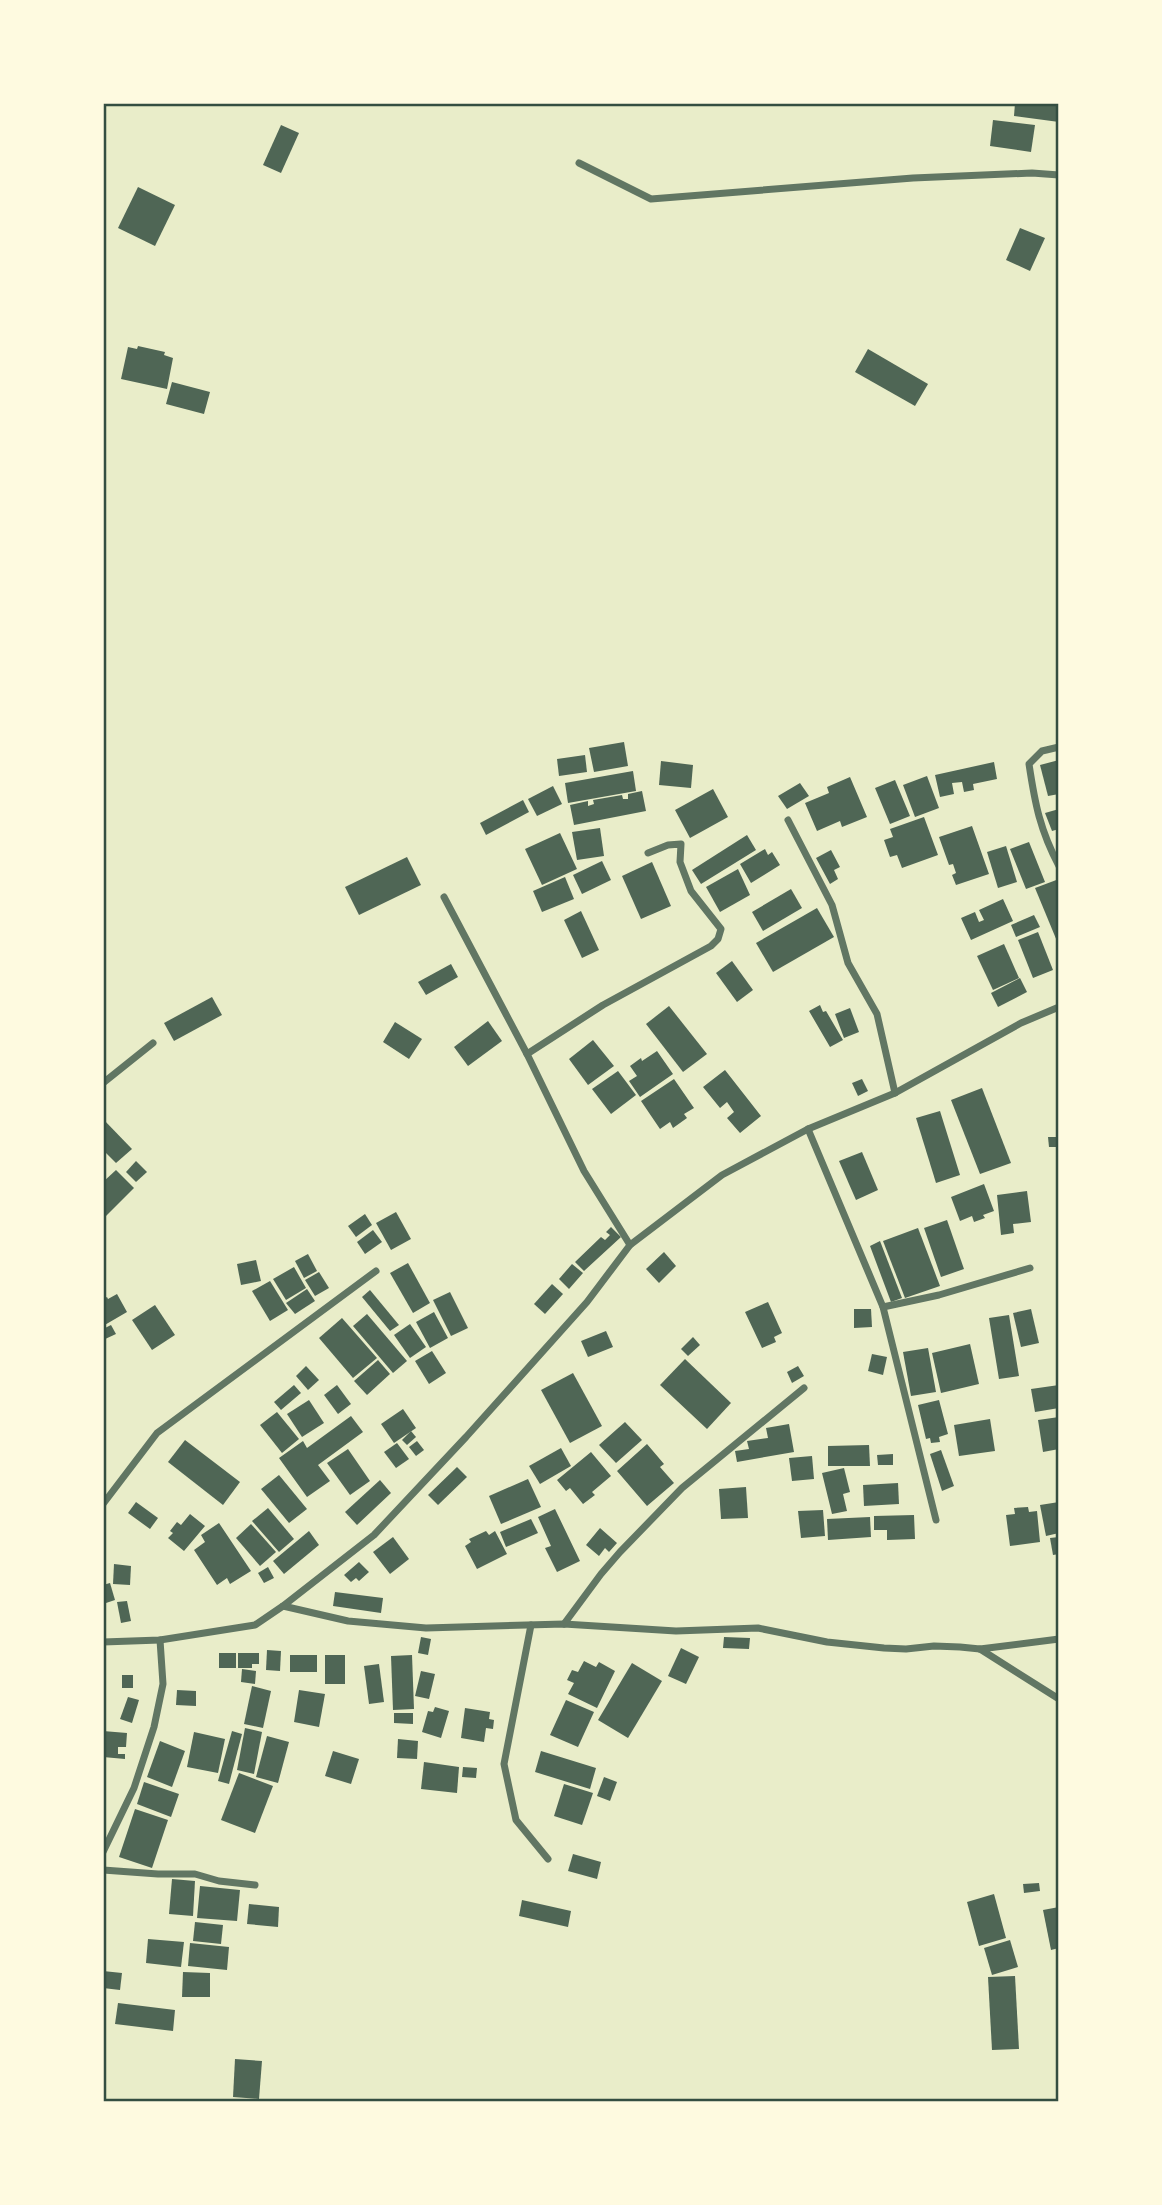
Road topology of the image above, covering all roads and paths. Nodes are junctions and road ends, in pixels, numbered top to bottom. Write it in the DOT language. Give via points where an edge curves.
graph roads {
  1 [pos="579,163"];
  2 [pos="1059,175"];
  3 [pos="1059,747"];
  4 [pos="788,820"];
  5 [pos="648,853"];
  6 [pos="1059,866"];
  7 [pos="444,897"];
  8 [pos="1059,1007"];
  9 [pos="153,1043"];
  10 [pos="527,1054"];
  11 [pos="103,1083"];
  12 [pos="895,1093"];
  13 [pos="808,1129"];
  14 [pos="630,1245"];
  15 [pos="1030,1268"];
  16 [pos="376,1270"];
  17 [pos="883,1307"];
  18 [pos="804,1388"];
  19 [pos="103,1504"];
  20 [pos="936,1520"];
  21 [pos="283,1606"];
  22 [pos="564,1624"];
  23 [pos="531,1625"];
  24 [pos="1059,1639"];
  25 [pos="160,1640"];
  26 [pos="103,1643"];
  27 [pos="980,1649"];
  28 [pos="1059,1699"];
  29 [pos="103,1852"];
  30 [pos="548,1859"];
  31 [pos="103,1870"];
  32 [pos="255,1885"];
  1 -- 2 [label="street" via="651,199 913,178"];
  3 -- 6 [label="street" via="1042,751 1029,764 1044,838"];
  4 -- 12 [label="street" via="832,905 848,964 877,1014"];
  5 -- 10 [label="street" via="681,844 680,862 691,891 721,929 718,939"];
  7 -- 10 [label="street"];
  8 -- 12 [label="street"];
  9 -- 11 [label="street"];
  10 -- 14 [label="street" via="584,1171"];
  12 -- 13 [label="street"];
  13 -- 14 [label="street" via="722,1175"];
  13 -- 17 [label="street"];
  14 -- 21 [label="street" via="587,1302 374,1535"];
  15 -- 17 [label="street"];
  16 -- 19 [label="street" via="157,1433"];
  17 -- 20 [label="street"];
  18 -- 22 [label="street" via="682,1488 620,1552"];
  21 -- 23 [label="street" via="348,1621 426,1628"];
  21 -- 25 [label="street" via="255,1625"];
  22 -- 23 [label="street"];
  22 -- 27 [label="street" via="677,1631 758,1628 884,1648"];
  23 -- 30 [label="street" via="504,1764 516,1820"];
  24 -- 27 [label="street"];
  25 -- 26 [label="street"];
  25 -- 29 [label="street" via="163,1684 154,1727 134,1788"];
  27 -- 28 [label="street"];
  31 -- 32 [label="street" via="195,1874"];
}
